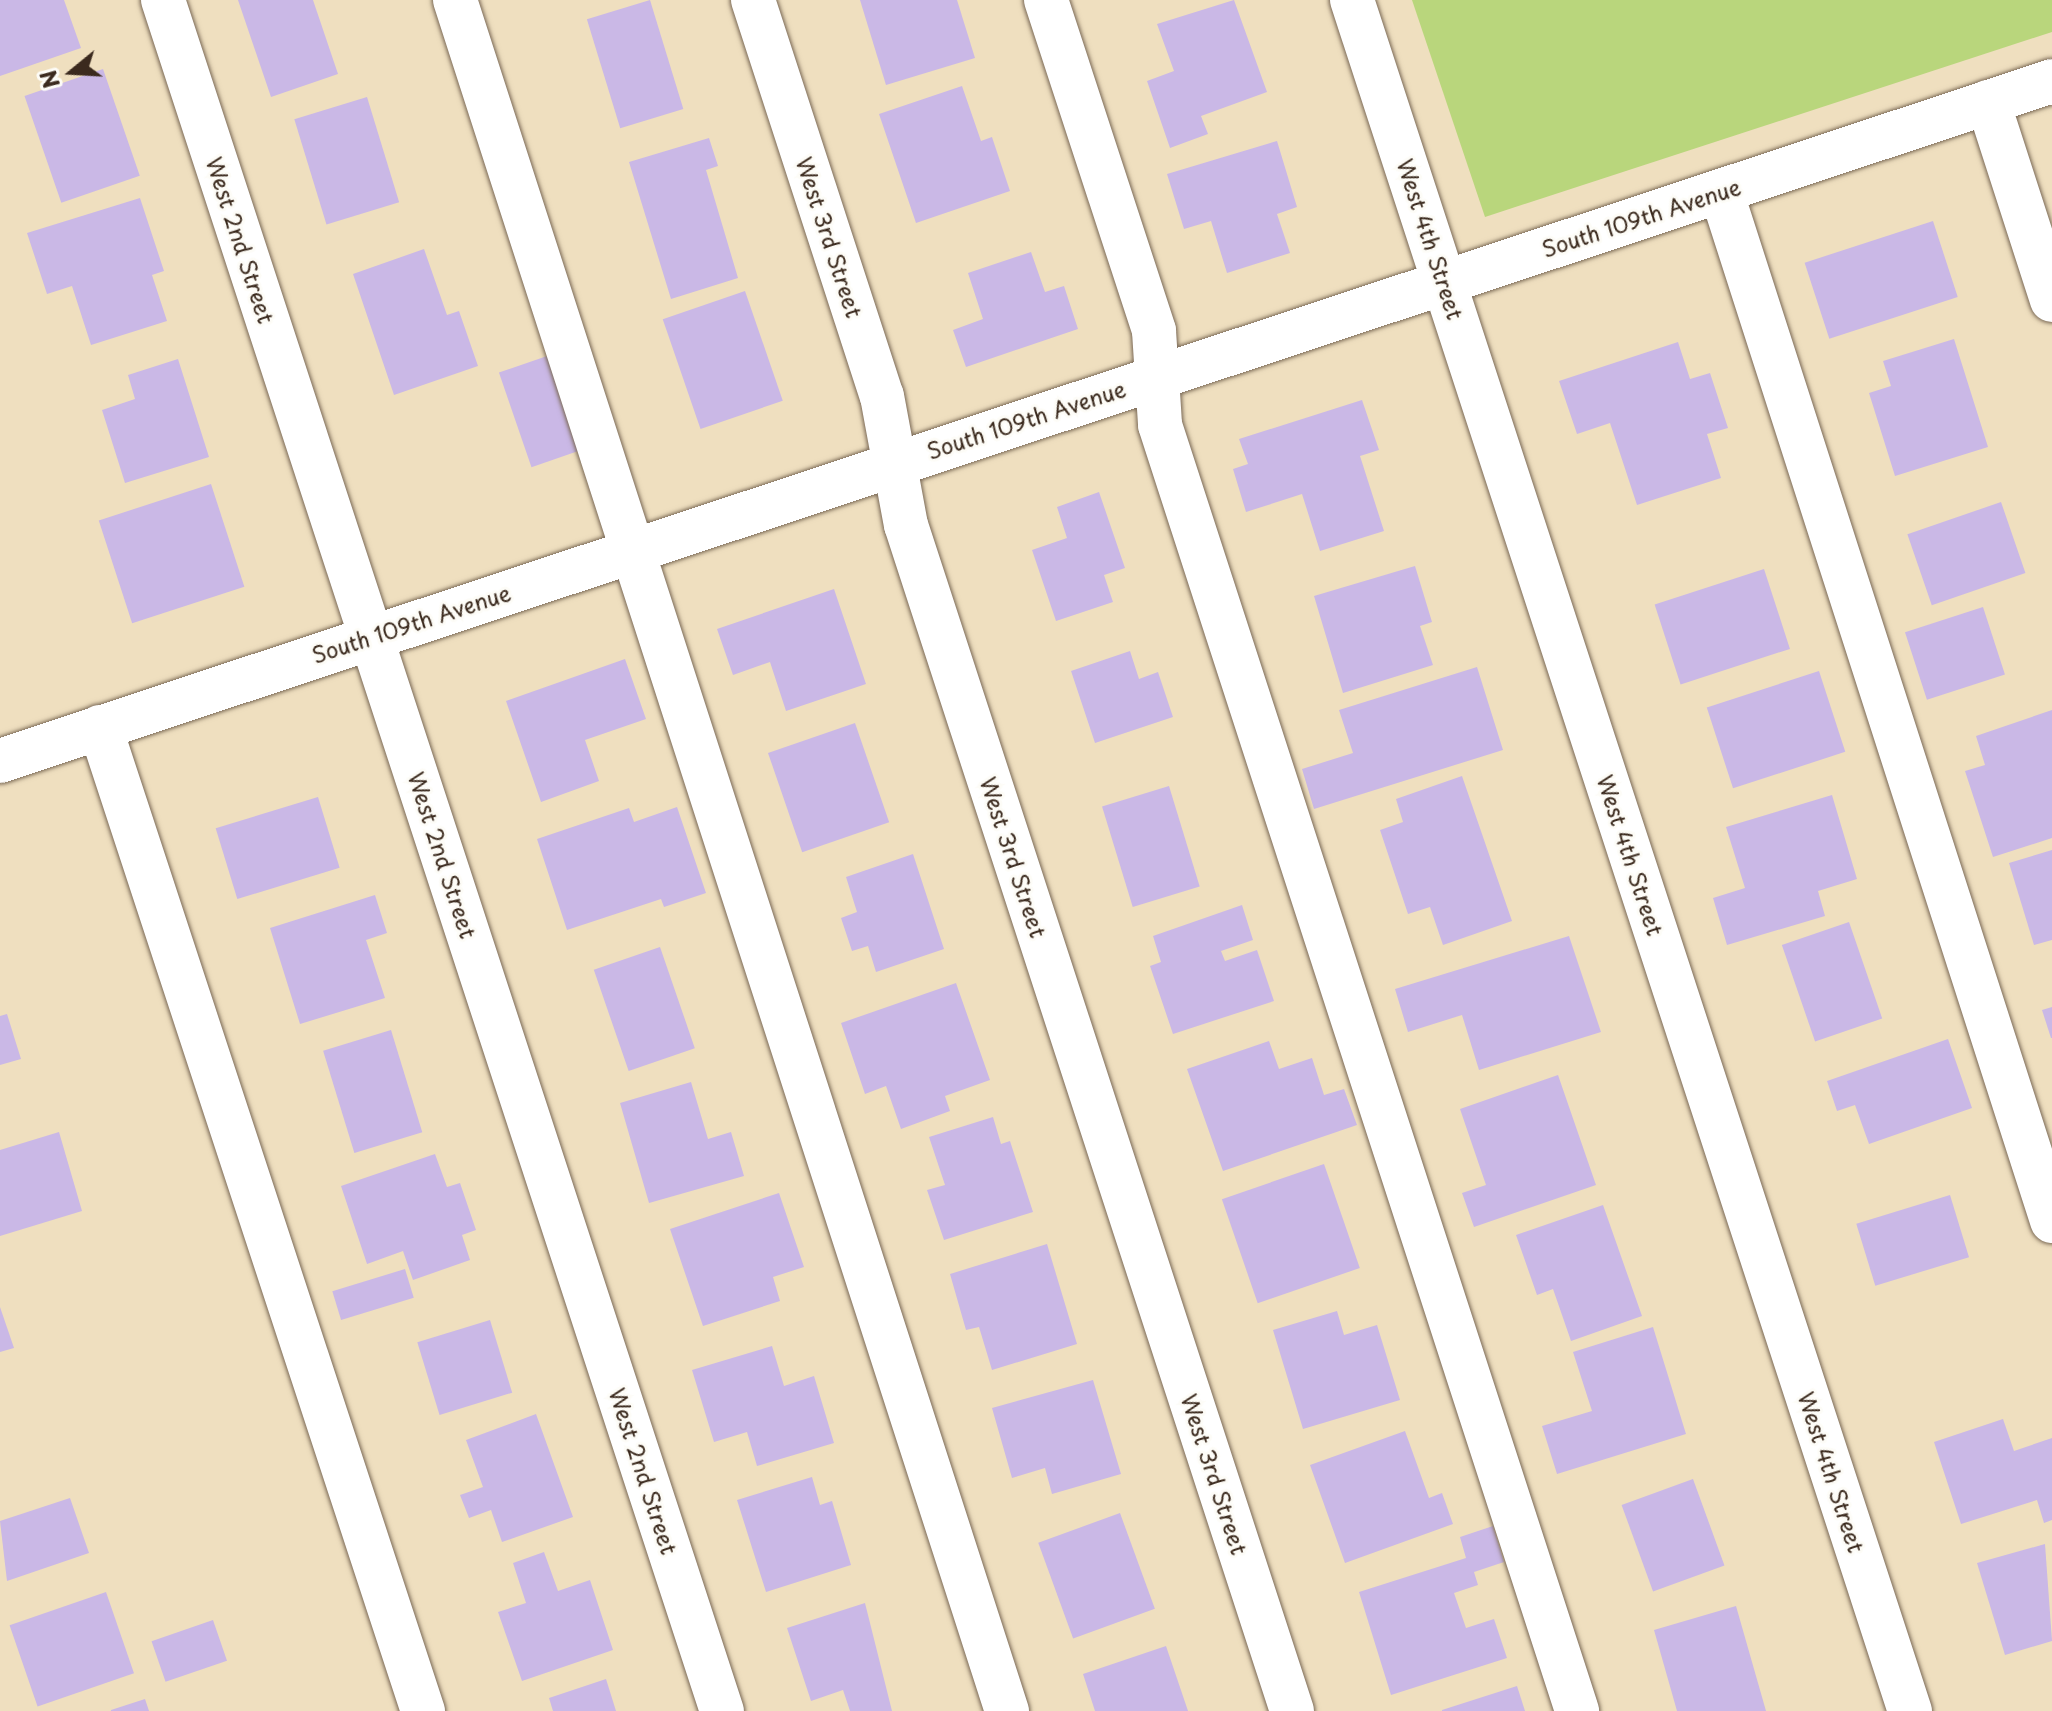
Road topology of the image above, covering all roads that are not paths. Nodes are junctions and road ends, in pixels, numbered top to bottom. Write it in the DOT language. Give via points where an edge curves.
graph roads {
  1 [pos="163,0"];
  2 [pos="455,0"];
  3 [pos="753,0"];
  4 [pos="1046,0"];
  5 [pos="1352,0"];
  6 [pos="2052,81"];
  7 [pos="1988,102"];
  8 [pos="1721,191"];
  9 [pos="1444,282"];
  10 [pos="2052,300"];
  11 [pos="1158,376"];
  12 [pos="894,463"];
  13 [pos="632,551"];
  14 [pos="371,636"];
  15 [pos="100,727"];
  16 [pos="0,761"];
  17 [pos="2052,1221"];
  18 [pos="423,1711"];
  19 [pos="722,1711"];
  20 [pos="1007,1711"];
  21 [pos="1292,1711"];
  22 [pos="1577,1711"];
  23 [pos="1910,1711"];
  1 -- 14 [label="street, West 2nd Street"];
  2 -- 13 [label="street"];
  3 -- 12 [label="street, West 3rd Street" via="882,396"];
  4 -- 11 [label="street" via="1154,331"];
  5 -- 9 [label="street, West 4th Street"];
  6 -- 7 [label="street, South 109th Avenue"];
  7 -- 8 [label="street, South 109th Avenue"];
  7 -- 10 [label="street"];
  8 -- 9 [label="street, South 109th Avenue"];
  8 -- 17 [label="street"];
  9 -- 11 [label="street, South 109th Avenue"];
  9 -- 23 [label="street, West 4th Street"];
  11 -- 12 [label="street, South 109th Avenue"];
  11 -- 22 [label="street" via="1160,425"];
  12 -- 13 [label="street, South 109th Avenue"];
  12 -- 21 [label="street, West 3rd Street" via="906,525"];
  13 -- 14 [label="street, South 109th Avenue"];
  13 -- 20 [label="street"];
  14 -- 15 [label="street, South 109th Avenue"];
  14 -- 19 [label="street, West 2nd Street"];
  15 -- 16 [label="street, South 109th Avenue"];
  15 -- 18 [label="street"];
}
